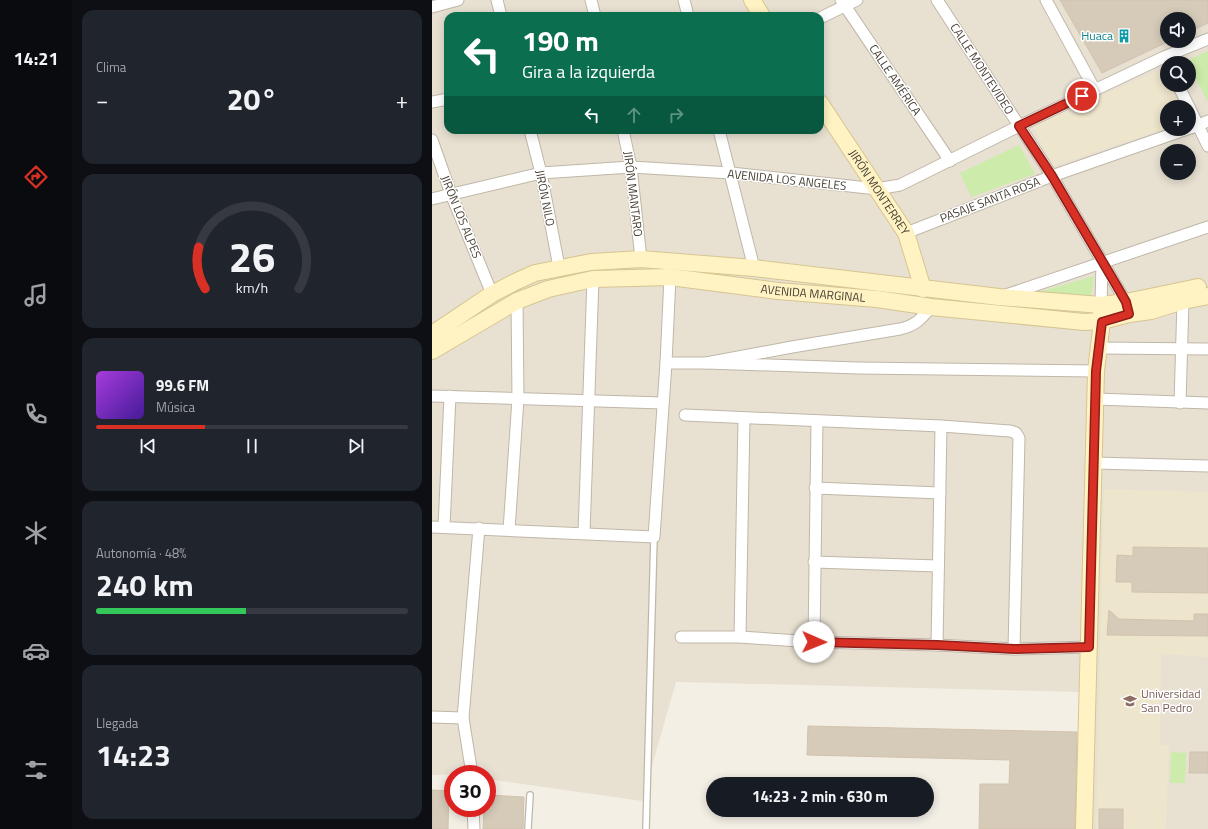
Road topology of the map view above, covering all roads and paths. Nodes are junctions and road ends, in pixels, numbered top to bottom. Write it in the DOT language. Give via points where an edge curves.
graph roads {
  1 [pos="458,0"];
  2 [pos="497,0"];
  3 [pos="591,0"];
  4 [pos="684,0"];
  5 [pos="752,0"];
  6 [pos="857,0"];
  7 [pos="936,0"];
  8 [pos="1046,0"];
  9 [pos="843,3"];
  10 [pos="432,7"];
  11 [pos="500,12"];
  12 [pos="594,12"];
  13 [pos="687,12"];
  14 [pos="760,12"];
  15 [pos="824,15"];
  16 [pos="1208,39"];
  17 [pos="1174,56"];
  18 [pos="1160,63"];
  19 [pos="1095,90"];
  20 [pos="444,100"];
  21 [pos="432,102"];
  22 [pos="824,110"];
  23 [pos="1019,126"];
  24 [pos="1196,126"];
  25 [pos="531,134"];
  26 [pos="624,134"];
  27 [pos="720,134"];
  28 [pos="1167,136"];
  29 [pos="432,140"];
  30 [pos="1208,146"];
  31 [pos="950,161"];
  32 [pos="631,167"];
  33 [pos="541,173"];
  34 [pos="731,173"];
  35 [pos="1052,176"];
  36 [pos="877,189"];
  37 [pos="451,194"];
  38 [pos="432,199"];
  39 [pos="1208,227"];
  40 [pos="906,233"];
  41 [pos="641,259"];
  42 [pos="1102,262"];
  43 [pos="559,267"];
  44 [pos="754,268"];
  45 [pos="670,277"];
  46 [pos="593,279"];
  47 [pos="1208,285"];
  48 [pos="924,288"];
  49 [pos="492,294"];
  50 [pos="1208,296"];
  51 [pos="999,297"];
  52 [pos="517,301"];
  53 [pos="1183,301"];
  54 [pos="1101,305"];
  55 [pos="930,307"];
  56 [pos="1128,308"];
  57 [pos="1102,322"];
  58 [pos="432,334"];
  59 [pos="1098,348"];
  60 [pos="1182,348"];
  61 [pos="1208,349"];
  62 [pos="432,352"];
  63 [pos="666,363"];
  64 [pos="706,363"];
  65 [pos="1096,371"];
  66 [pos="432,396"];
  67 [pos="450,396"];
  68 [pos="518,399"];
  69 [pos="1096,399"];
  70 [pos="588,401"];
  71 [pos="663,402"];
  72 [pos="1180,403"];
  73 [pos="1208,403"];
  74 [pos="685,415"];
  75 [pos="744,418"];
  76 [pos="817,421"];
  77 [pos="941,426"];
  78 [pos="1094,463"];
  79 [pos="1208,466"];
  80 [pos="816,488"];
  81 [pos="940,493"];
  82 [pos="432,526"];
  83 [pos="444,527"];
  84 [pos="479,528"];
  85 [pos="509,530"];
  86 [pos="584,533"];
  87 [pos="654,537"];
  88 [pos="814,562"];
  89 [pos="938,566"];
  90 [pos="681,637"];
  91 [pos="740,637"];
  92 [pos="814,642"];
  93 [pos="937,645"];
  94 [pos="1089,647"];
  95 [pos="1014,649"];
  96 [pos="432,717"];
  97 [pos="463,718"];
  98 [pos="471,765"];
  99 [pos="530,795"];
  100 [pos="473,817"];
  101 [pos="474,829"];
  102 [pos="528,829"];
  103 [pos="646,829"];
  104 [pos="1084,829"];
  1 -- 10 [label="street"];
  2 -- 11 [label="street"];
  3 -- 12 [label="street"];
  4 -- 13 [label="street"];
  5 -- 14 [label="main road"];
  6 -- 9 [label="street"];
  7 -- 23 [label="street, CALLE MONTEVIDEO"];
  8 -- 19 [label="street"];
  9 -- 15 [label="street"];
  9 -- 31 [label="street, CALLE AMÉRICA"];
  16 -- 17 [label="street, AVENIDA LOS ANGELES"];
  18 -- 19 [label="street, AVENIDA LOS ANGELES"];
  19 -- 23 [label="street, AVENIDA LOS ANGELES"];
  20 -- 21 [label="street"];
  22 -- 36 [label="main road, JIRÓN MONTERREY"];
  23 -- 31 [label="street, AVENIDA LOS ANGELES"];
  23 -- 35 [label="street, CALLE MONTEVIDEO"];
  24 -- 30 [label="street"];
  25 -- 33 [label="street, JIRÓN NILO"];
  26 -- 32 [label="street, JIRÓN MANTARO"];
  27 -- 34 [label="street"];
  28 -- 35 [label="street, PASAJE SANTA ROSA"];
  29 -- 37 [label="street, JIRÓN LOS ALPES"];
  31 -- 36 [label="street, AVENIDA LOS ANGELES" via="900,185"];
  32 -- 33 [label="street, AVENIDA LOS ANGELES"];
  32 -- 34 [label="street, AVENIDA LOS ANGELES"];
  32 -- 41 [label="street, JIRÓN MANTARO"];
  33 -- 37 [label="street, AVENIDA LOS ANGELES"];
  33 -- 43 [label="street, JIRÓN NILO"];
  34 -- 36 [label="street, AVENIDA LOS ANGELES"];
  34 -- 44 [label="street"];
  35 -- 40 [label="street, PASAJE SANTA ROSA"];
  35 -- 42 [label="street, CALLE MONTEVIDEO"];
  36 -- 40 [label="main road, JIRÓN MONTERREY"];
  37 -- 38 [label="street, AVENIDA LOS ANGELES"];
  37 -- 49 [label="street, JIRÓN LOS ALPES"];
  39 -- 42 [label="street"];
  40 -- 48 [label="main road, JIRÓN MONTERREY"];
  41 -- 43 [label="main road, AVENIDA MARGINAL"];
  41 -- 44 [label="main road, AVENIDA MARGINAL"];
  42 -- 51 [label="street"];
  42 -- 54 [label="street"];
  42 -- 56 [label="street, CALLE MONTEVIDEO"];
  43 -- 49 [label="main road, AVENIDA MARGINAL" via="535,273"];
  44 -- 48 [label="main road, AVENIDA MARGINAL"];
  45 -- 46 [label="main road, AVENIDA MARGINAL"];
  45 -- 55 [label="main road, AVENIDA MARGINAL" via="778,291 877,298"];
  45 -- 63 [label="street"];
  46 -- 52 [label="main road, AVENIDA MARGINAL" via="548,289"];
  46 -- 70 [label="street"];
  47 -- 56 [label="main road, AVENIDA MARGINAL"];
  48 -- 51 [label="main road, AVENIDA MARGINAL"];
  49 -- 58 [label="main road, AVENIDA MARGINAL"];
  50 -- 53 [label="main road, AVENIDA MARGINAL"];
  51 -- 54 [label="main road, AVENIDA MARGINAL"];
  52 -- 62 [label="main road, AVENIDA MARGINAL"];
  52 -- 68 [label="street"];
  53 -- 56 [label="main road, AVENIDA MARGINAL" via="1151,311"];
  53 -- 60 [label="street"];
  54 -- 56 [label="main road, AVENIDA MARGINAL"];
  54 -- 57 [label="main road"];
  55 -- 57 [label="main road, AVENIDA MARGINAL"];
  55 -- 64 [label="street" via="920,321 900,329"];
  56 -- 57 [label="main road, AVENIDA MARGINAL"];
  57 -- 59 [label="main road"];
  59 -- 60 [label="street"];
  59 -- 65 [label="main road"];
  60 -- 61 [label="street"];
  60 -- 72 [label="street"];
  63 -- 64 [label="street"];
  63 -- 71 [label="street"];
  64 -- 65 [label="street"];
  65 -- 69 [label="main road"];
  66 -- 67 [label="street"];
  67 -- 68 [label="street"];
  67 -- 83 [label="street"];
  68 -- 70 [label="street"];
  68 -- 85 [label="street"];
  69 -- 72 [label="street"];
  69 -- 78 [label="main road"];
  70 -- 71 [label="street"];
  70 -- 86 [label="street"];
  71 -- 87 [label="street"];
  72 -- 73 [label="street"];
  74 -- 75 [label="street"];
  75 -- 76 [label="street"];
  75 -- 91 [label="street"];
  76 -- 77 [label="street"];
  76 -- 80 [label="street"];
  77 -- 81 [label="street"];
  77 -- 95 [label="street" via="1010,431 1016,433 1019,438"];
  78 -- 79 [label="street"];
  78 -- 94 [label="main road"];
  80 -- 81 [label="street"];
  80 -- 88 [label="street"];
  81 -- 89 [label="street"];
  82 -- 83 [label="street"];
  83 -- 84 [label="street"];
  84 -- 85 [label="street"];
  84 -- 97 [label="street"];
  85 -- 86 [label="street"];
  86 -- 87 [label="street"];
  87 -- 103 [label="lane"];
  88 -- 89 [label="street"];
  88 -- 92 [label="street"];
  89 -- 93 [label="street"];
  90 -- 91 [label="street"];
  91 -- 92 [label="street"];
  92 -- 93 [label="street"];
  93 -- 95 [label="street"];
  94 -- 95 [label="street"];
  94 -- 104 [label="main road"];
  96 -- 97 [label="street"];
  97 -- 98 [label="street"];
  99 -- 102 [label="lane"];
  100 -- 101 [label="street"];
}
